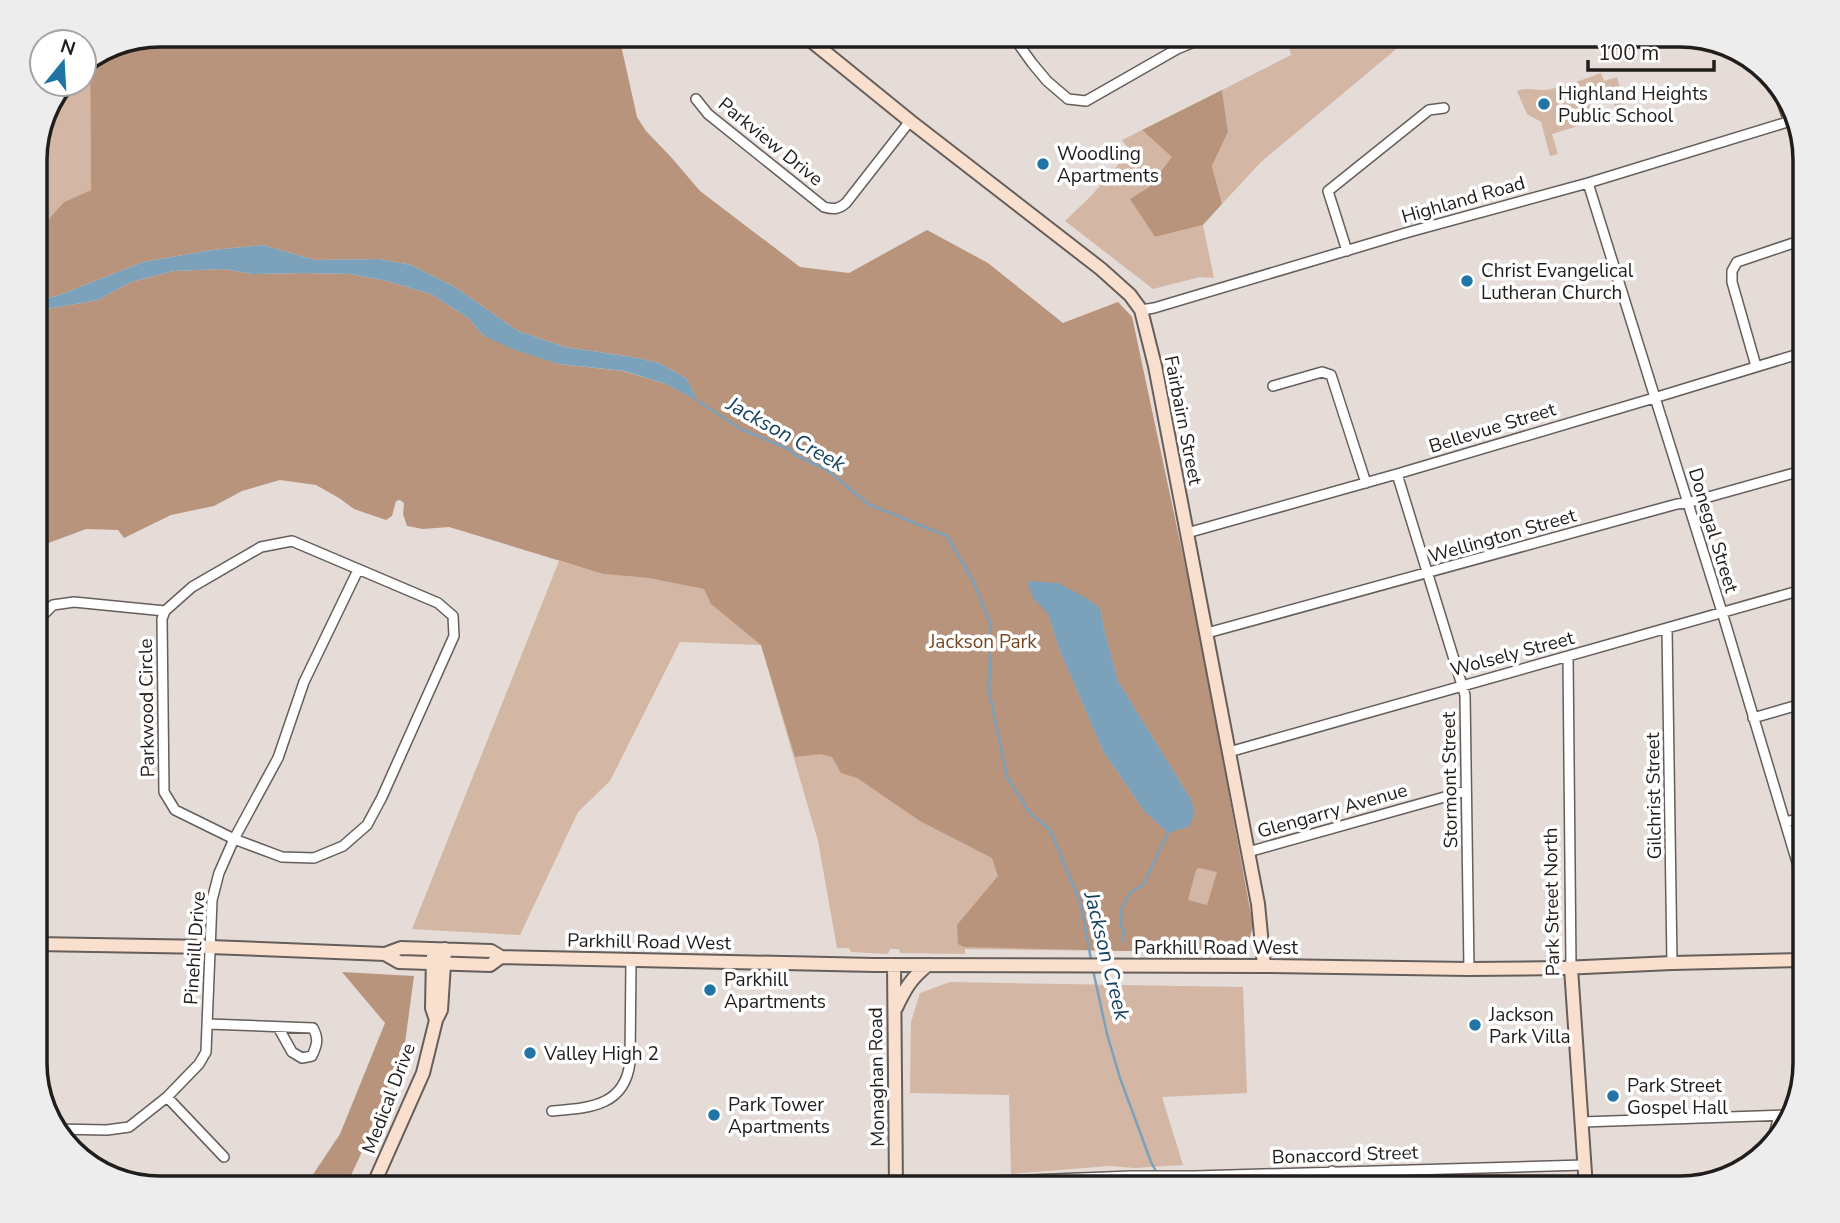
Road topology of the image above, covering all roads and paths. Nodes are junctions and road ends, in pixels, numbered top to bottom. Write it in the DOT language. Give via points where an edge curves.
graph roads {
  1 [pos="819,47"];
  2 [pos="1020,47"];
  3 [pos="1182,47"];
  4 [pos="696,99"];
  5 [pos="1444,108"];
  6 [pos="910,121"];
  7 [pos="1786,123"];
  8 [pos="1588,183"];
  9 [pos="1793,243"];
  10 [pos="1347,251"];
  11 [pos="1140,310"];
  12 [pos="1793,355"];
  13 [pos="1756,366"];
  14 [pos="1273,387"];
  15 [pos="1654,398"];
  16 [pos="1793,473"];
  17 [pos="1396,474"];
  18 [pos="1366,482"];
  19 [pos="1687,503"];
  20 [pos="1187,533"];
  21 [pos="358,569"];
  22 [pos="1427,574"];
  23 [pos="1793,592"];
  24 [pos="47,611"];
  25 [pos="165,611"];
  26 [pos="1721,612"];
  27 [pos="1667,628"];
  28 [pos="1207,633"];
  29 [pos="1568,656"];
  30 [pos="1461,686"];
  31 [pos="1793,707"];
  32 [pos="1754,718"];
  33 [pos="1229,752"];
  34 [pos="1466,791"];
  35 [pos="1793,820"];
  36 [pos="1785,822"];
  37 [pos="234,839"];
  38 [pos="1793,849"];
  39 [pos="1248,852"];
  40 [pos="47,944"];
  41 [pos="209,947"];
  42 [pos="439,956"];
  43 [pos="631,960"];
  44 [pos="1793,960"];
  45 [pos="1672,963"];
  46 [pos="894,965"];
  47 [pos="928,965"];
  48 [pos="1264,966"];
  49 [pos="1571,968"];
  50 [pos="1469,969"];
  51 [pos="894,1011"];
  52 [pos="208,1024"];
  53 [pos="278,1027"];
  54 [pos="167,1097"];
  55 [pos="552,1111"];
  56 [pos="1779,1116"];
  57 [pos="1581,1122"];
  58 [pos="69,1129"];
  59 [pos="224,1157"];
  60 [pos="1584,1165"];
  61 [pos="1332,1171"];
  62 [pos="377,1176"];
  63 [pos="896,1176"];
  64 [pos="1172,1176"];
  65 [pos="1332,1176"];
  66 [pos="1585,1176"];
  1 -- 6 [label="main road, Fairbairn Street"];
  2 -- 3 [label="street" via="1068,99 1086,101"];
  4 -- 6 [label="street, Parkview Drive" via="708,114 824,207 833,209 846,203"];
  5 -- 10 [label="street" via="1429,110 1328,191"];
  6 -- 11 [label="main road, Fairbairn Street" via="1101,269"];
  7 -- 8 [label="street, Highland Road"];
  8 -- 10 [label="street, Highland Road"];
  8 -- 15 [label="street, Donegal Street"];
  9 -- 13 [label="street" via="1737,261 1732,271"];
  10 -- 11 [label="street, Highland Road"];
  11 -- 20 [label="main road, Fairbairn Street"];
  12 -- 13 [label="street, Bellevue Street"];
  13 -- 15 [label="street, Bellevue Street"];
  14 -- 18 [label="street" via="1322,372 1331,375"];
  15 -- 17 [label="street, Bellevue Street"];
  15 -- 19 [label="street, Donegal Street"];
  16 -- 19 [label="street, Wellington Street"];
  17 -- 18 [label="street, Bellevue Street"];
  17 -- 22 [label="street, Stormont Street"];
  18 -- 20 [label="street, Bellevue Street"];
  19 -- 22 [label="street, Wellington Street"];
  19 -- 26 [label="street, Donegal Street"];
  20 -- 28 [label="main road, Fairbairn Street"];
  21 -- 25 [label="street, Parkwood Circle" via="292,541 261,547 192,587"];
  21 -- 37 [label="street, Pinehill Drive" via="304,682 278,758"];
  21 -- 37 [label="street, Parkwood Circle" via="438,603 453,616 454,636 382,797 367,825 343,846 314,858 282,857"];
  22 -- 28 [label="street, Wellington Street"];
  22 -- 30 [label="street, Stormont Street"];
  23 -- 26 [label="street, Wolsely Street"];
  24 -- 25 [label="street" via="53,605 74,602"];
  25 -- 37 [label="street, Parkwood Circle" via="164,792 175,810"];
  26 -- 27 [label="street, Wolsely Street"];
  26 -- 32 [label="street, Donegal Street"];
  27 -- 29 [label="street, Wolsely Street"];
  27 -- 45 [label="street, Gilchrist Street"];
  28 -- 33 [label="main road, Fairbairn Street"];
  29 -- 30 [label="street, Wolsely Street"];
  29 -- 49 [label="street, Park Street North"];
  30 -- 33 [label="street, Wolsely Street"];
  30 -- 34 [label="street, Stormont Street" via="1465,695"];
  31 -- 32 [label="street"];
  32 -- 36 [label="street, Donegal Street"];
  33 -- 39 [label="main road, Fairbairn Street"];
  34 -- 39 [label="street, Glengarry Avenue"];
  34 -- 50 [label="street, Stormont Street"];
  35 -- 36 [label="street"];
  36 -- 38 [label="street, Donegal Street"];
  37 -- 41 [label="street, Pinehill Drive" via="212,900"];
  39 -- 48 [label="main road, Fairbairn Street"];
  40 -- 41 [label="main road, Parkhill Road West"];
  41 -- 42 [label="main road, Parkhill Road West" via="385,954 401,948"];
  41 -- 52 [label="street, Pinehill Drive"];
  42 -- 43 [label="main road, Parkhill Road West" via="491,965 501,957"];
  42 -- 62 [label="main road, Medical Drive" via="441,1010 423,1073"];
  43 -- 46 [label="main road, Parkhill Road West"];
  43 -- 55 [label="street" via="627,1079 603,1103"];
  44 -- 45 [label="main road, Parkhill Road West"];
  45 -- 49 [label="main road, Parkhill Road West"];
  46 -- 47 [label="main road, Parkhill Road West"];
  46 -- 51 [label="main road, Monaghan Road"];
  47 -- 48 [label="main road, Parkhill Road West"];
  47 -- 51 [label="main road" via="909,982"];
  48 -- 50 [label="main road, Parkhill Road West"];
  49 -- 50 [label="main road, Parkhill Road West"];
  49 -- 57 [label="main road, Park Street North"];
  51 -- 63 [label="main road, Monaghan Road"];
  52 -- 53 [label="street"];
  52 -- 54 [label="street, Pinehill Drive" via="206,1052"];
  53 -- 53 [label="street" via="292,1052 302,1058 312,1056 317,1035 313,1028"];
  54 -- 58 [label="street, Pinehill Drive" via="129,1127"];
  54 -- 59 [label="street"];
  56 -- 57 [label="street"];
  57 -- 60 [label="main road, Park Street North"];
  60 -- 61 [label="street, Bonaccord Street"];
  60 -- 66 [label="main road, Park Street North"];
  61 -- 64 [label="street, Bonaccord Street"];
  61 -- 65 [label="street"];
}
